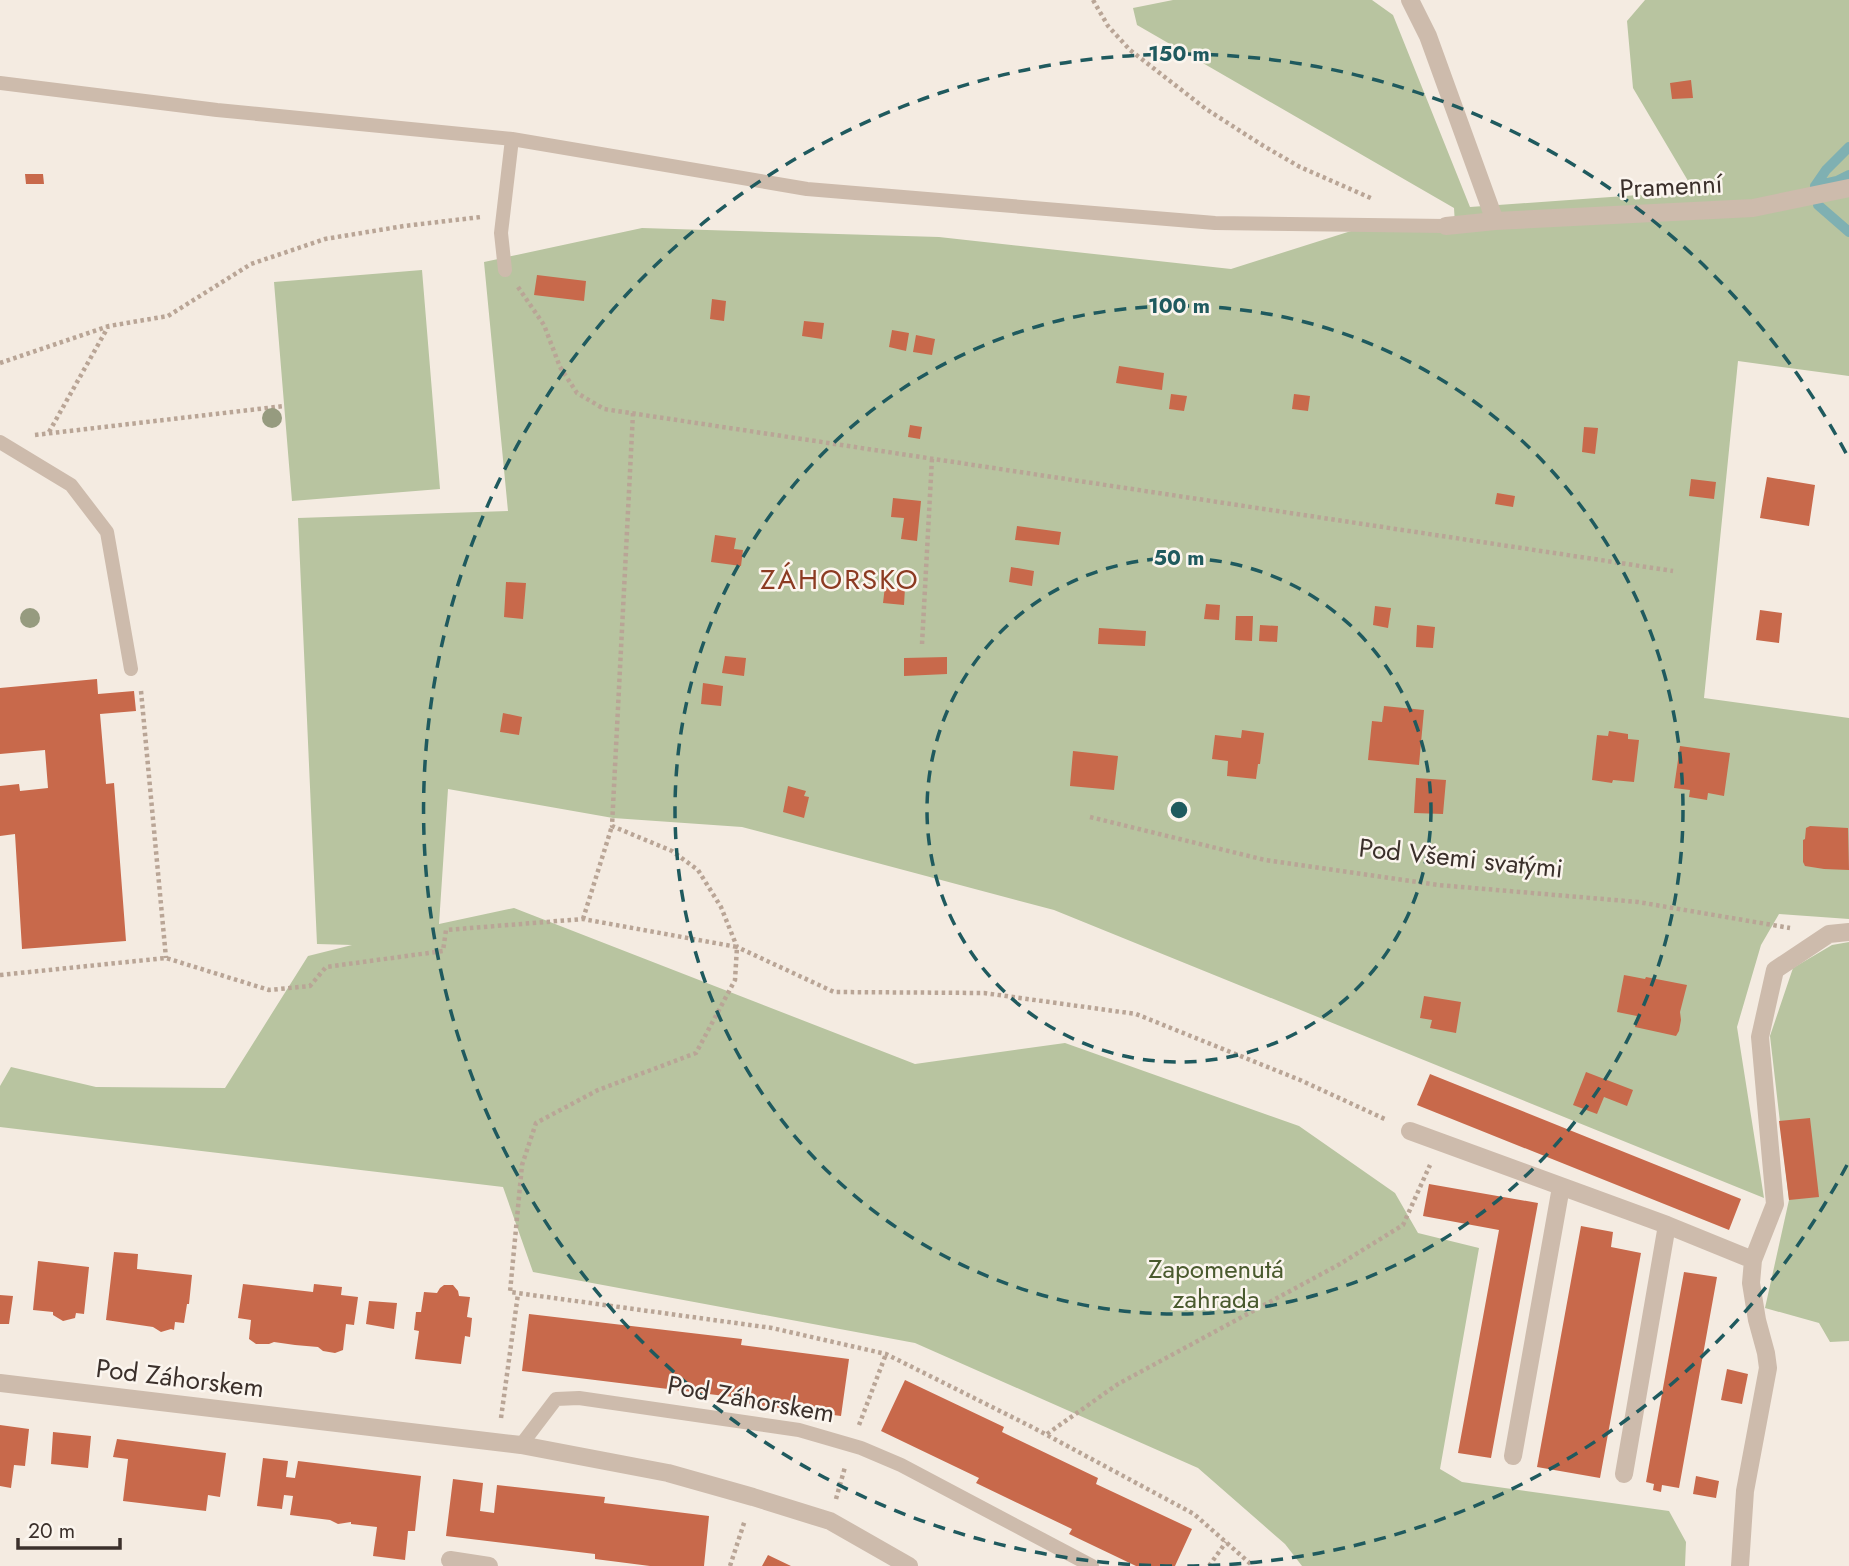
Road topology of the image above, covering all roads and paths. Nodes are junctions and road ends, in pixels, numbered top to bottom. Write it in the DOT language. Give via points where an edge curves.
graph roads {
  1 [pos="1093,0"];
  2 [pos="1410,0"];
  3 [pos="0,83"];
  4 [pos="512,139"];
  5 [pos="1849,188"];
  6 [pos="1384,204"];
  7 [pos="503,215"];
  8 [pos="1495,221"];
  9 [pos="1446,226"];
  10 [pos="505,270"];
  11 [pos="109,326"];
  12 [pos="0,363"];
  13 [pos="284,406"];
  14 [pos="633,413"];
  15 [pos="48,433"];
  16 [pos="24,436"];
  17 [pos="0,442"];
  18 [pos="932,458"];
  19 [pos="1673,571"];
  20 [pos="922,644"];
  21 [pos="131,669"];
  22 [pos="1090,817"];
  23 [pos="612,826"];
  24 [pos="583,919"];
  25 [pos="1849,932"];
  26 [pos="1829,934"];
  27 [pos="737,947"];
  28 [pos="166,958"];
  29 [pos="0,975"];
  30 [pos="1410,1131"];
  31 [pos="1441,1142"];
  32 [pos="1561,1187"];
  33 [pos="1667,1225"];
  34 [pos="1753,1259"];
  35 [pos="518,1294"];
  36 [pos="0,1383"];
  37 [pos="1047,1434"];
  38 [pos="498,1443"];
  39 [pos="521,1445"];
  40 [pos="1513,1455"];
  41 [pos="1624,1474"];
  42 [pos="753,1497"];
  43 [pos="1226,1542"];
  44 [pos="450,1560"];
  45 [pos="489,1566"];
  46 [pos="730,1566"];
  47 [pos="909,1566"];
  48 [pos="1092,1566"];
  49 [pos="1209,1566"];
  50 [pos="1253,1566"];
  51 [pos="1740,1566"];
  1 -- 6 [label="path" via="1130,50 1206,109 1300,167"];
  2 -- 8 [label="street" via="1428,36"];
  3 -- 4 [label="lane"];
  4 -- 7 [label="lane"];
  4 -- 9 [label="lane" via="807,189 1215,223"];
  5 -- 8 [label="street, Pramenní" via="1753,208"];
  7 -- 10 [label="lane"];
  7 -- 11 [label="path" via="325,239 251,264 168,316"];
  8 -- 9 [label="street, Pramenní"];
  10 -- 14 [label="path" via="544,325 560,367 577,393 604,409"];
  11 -- 12 [label="path"];
  11 -- 15 [label="path"];
  13 -- 15 [label="path"];
  14 -- 18 [label="path"];
  14 -- 23 [label="path"];
  15 -- 16 [label="path"];
  17 -- 21 [label="lane" via="71,485 107,532"];
  18 -- 19 [label="path"];
  18 -- 20 [label="path"];
  21 -- 28 [label="path" via="140,684"];
  22 -- 26 [label="path, Pod Všemi svatými" via="1265,860 1438,885 1637,902"];
  23 -- 24 [label="path"];
  23 -- 27 [label="path" via="672,850 698,870 721,907"];
  24 -- 27 [label="path"];
  24 -- 28 [label="path" via="446,930 443,951 326,967 310,986 269,990"];
  25 -- 26 [label="street"];
  26 -- 34 [label="street" via="1775,970 1760,1037 1775,1204"];
  27 -- 30 [label="path" via="834,992 984,993 1136,1014 1300,1080"];
  27 -- 35 [label="path" via="735,980 696,1053 598,1090 536,1123 522,1165 510,1292"];
  28 -- 29 [label="path"];
  30 -- 31 [label="street"];
  31 -- 32 [label="street"];
  31 -- 37 [label="path" via="1403,1225 1118,1384"];
  32 -- 33 [label="street"];
  32 -- 40 [label="street"];
  33 -- 34 [label="street"];
  33 -- 41 [label="street"];
  34 -- 51 [label="street" via="1751,1283 1768,1368 1745,1492"];
  35 -- 37 [label="path" via="772,1328 886,1354"];
  35 -- 38 [label="path"];
  36 -- 38 [label="street, Pod Záhorskem"];
  37 -- 43 [label="path" via="1194,1514"];
  38 -- 39 [label="street, Pod Záhorskem"];
  39 -- 42 [label="street, Pod Záhorskem" via="668,1473"];
  39 -- 48 [label="lane, Pod Záhorskem" via="556,1399 579,1398 799,1430 901,1465"];
  42 -- 46 [label="path"];
  42 -- 47 [label="street, Pod Záhorskem" via="830,1521"];
  43 -- 49 [label="path"];
  43 -- 50 [label="path"];
  44 -- 45 [label="street"];
}
